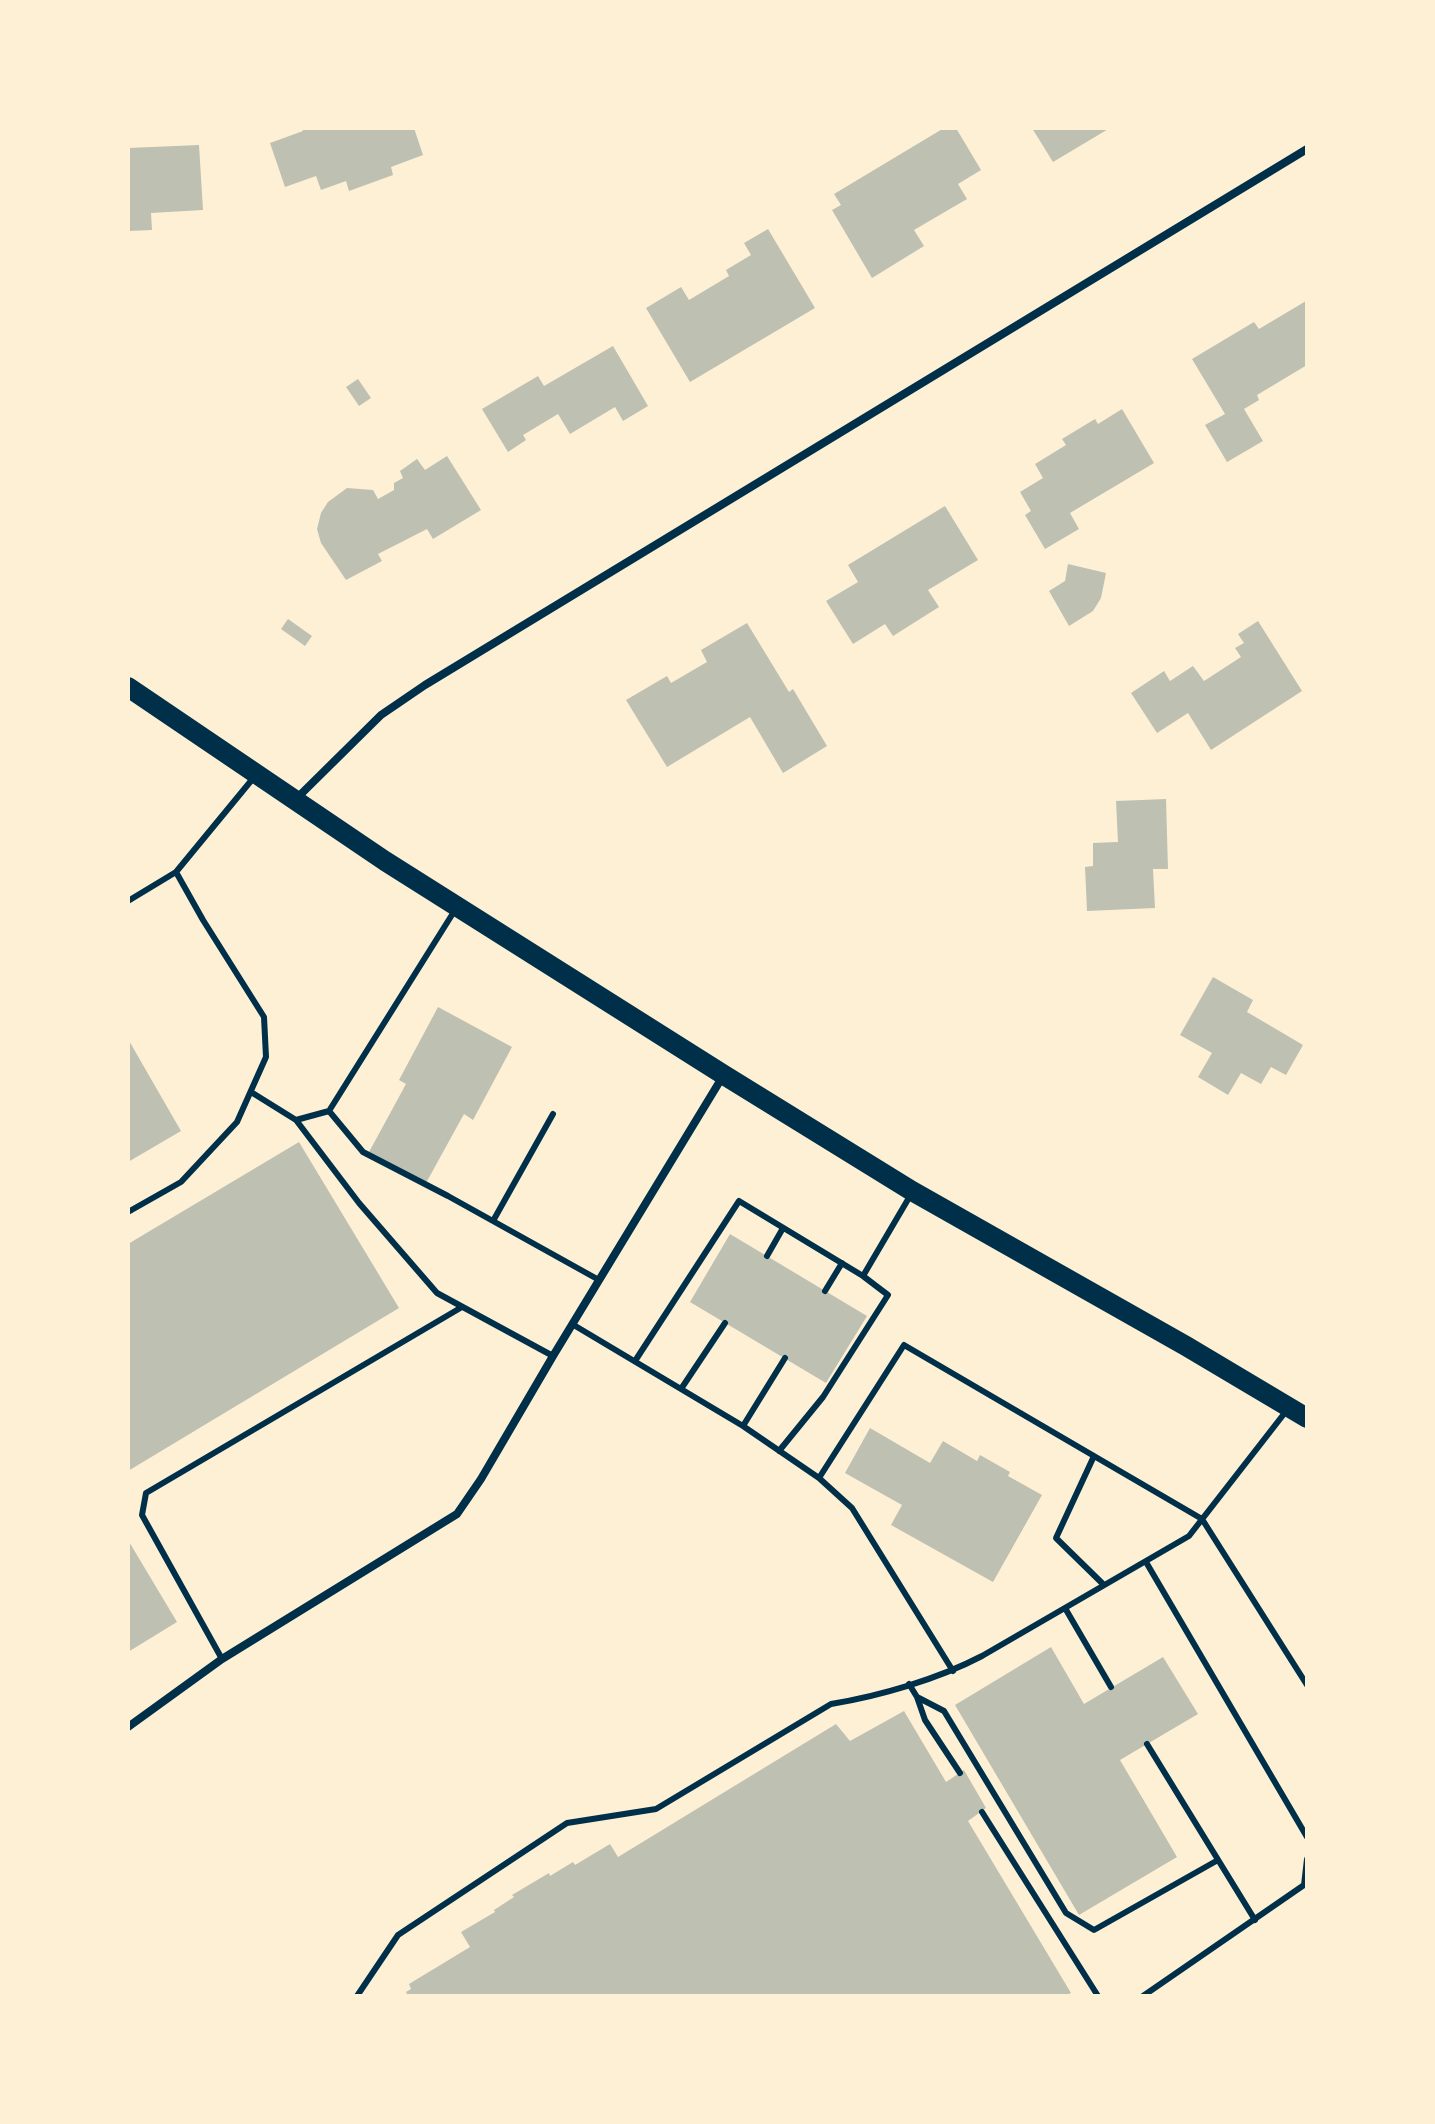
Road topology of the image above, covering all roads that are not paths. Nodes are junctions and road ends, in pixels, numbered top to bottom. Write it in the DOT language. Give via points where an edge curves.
graph roads {
  1 [pos="1307,149"];
  2 [pos="128,687"];
  3 [pos="256,775"];
  4 [pos="294,801"];
  5 [pos="176,872"];
  6 [pos="128,901"];
  7 [pos="457,907"];
  8 [pos="724,1075"];
  9 [pos="251,1092"];
  10 [pos="329,1111"];
  11 [pos="553,1114"];
  12 [pos="296,1120"];
  13 [pos="912,1191"];
  14 [pos="128,1212"];
  15 [pos="493,1221"];
  16 [pos="783,1228"];
  17 [pos="767,1256"];
  18 [pos="842,1263"];
  19 [pos="863,1276"];
  20 [pos="599,1280"];
  21 [pos="825,1291"];
  22 [pos="462,1307"];
  23 [pos="725,1323"];
  24 [pos="572,1324"];
  25 [pos="553,1356"];
  26 [pos="785,1358"];
  27 [pos="635,1361"];
  28 [pos="681,1389"];
  29 [pos="1298,1412"];
  30 [pos="743,1426"];
  31 [pos="779,1451"];
  32 [pos="1094,1456"];
  33 [pos="819,1478"];
  34 [pos="1202,1519"];
  35 [pos="1146,1562"];
  36 [pos="1104,1585"];
  37 [pos="1065,1608"];
  38 [pos="222,1659"];
  39 [pos="953,1671"];
  40 [pos="909,1684"];
  41 [pos="1307,1685"];
  42 [pos="1111,1687"];
  43 [pos="917,1697"];
  44 [pos="128,1727"];
  45 [pos="1147,1744"];
  46 [pos="960,1773"];
  47 [pos="982,1812"];
  48 [pos="1307,1837"];
  49 [pos="1307,1859"];
  50 [pos="1218,1860"];
  51 [pos="1255,1920"];
  52 [pos="357,1996"];
  53 [pos="1098,1996"];
  54 [pos="1143,1996"];
  1 -- 4 [label="street" via="425,685 381,715"];
  2 -- 3 [label="main road"];
  3 -- 4 [label="main road"];
  3 -- 5 [label="lane"];
  4 -- 7 [label="main road"];
  5 -- 6 [label="lane"];
  5 -- 9 [label="lane" via="264,1017 266,1057"];
  7 -- 8 [label="main road"];
  7 -- 10 [label="lane"];
  8 -- 13 [label="main road"];
  8 -- 20 [label="street"];
  9 -- 12 [label="lane"];
  9 -- 14 [label="lane" via="237,1122 181,1182"];
  10 -- 12 [label="lane"];
  10 -- 15 [label="lane" via="363,1152"];
  11 -- 15 [label="lane"];
  12 -- 22 [label="lane" via="437,1293"];
  13 -- 19 [label="lane"];
  13 -- 29 [label="main road"];
  15 -- 20 [label="lane"];
  16 -- 17 [label="lane"];
  16 -- 18 [label="lane"];
  16 -- 27 [label="lane" via="739,1201"];
  18 -- 19 [label="lane"];
  18 -- 21 [label="lane"];
  19 -- 31 [label="lane" via="888,1295 823,1397"];
  20 -- 24 [label="street"];
  22 -- 25 [label="lane"];
  22 -- 38 [label="lane" via="146,1493 142,1515"];
  23 -- 28 [label="lane"];
  24 -- 25 [label="street"];
  24 -- 27 [label="lane"];
  25 -- 38 [label="street" via="457,1514"];
  26 -- 30 [label="lane"];
  27 -- 28 [label="lane"];
  28 -- 30 [label="lane"];
  29 -- 34 [label="lane"];
  30 -- 31 [label="lane"];
  31 -- 33 [label="lane"];
  32 -- 33 [label="lane" via="904,1345"];
  32 -- 34 [label="lane"];
  32 -- 36 [label="lane" via="1056,1538"];
  33 -- 39 [label="lane" via="852,1508"];
  34 -- 35 [label="lane" via="1189,1536"];
  34 -- 41 [label="lane"];
  35 -- 36 [label="lane"];
  35 -- 48 [label="lane"];
  36 -- 37 [label="lane"];
  37 -- 39 [label="lane"];
  37 -- 42 [label="lane"];
  38 -- 44 [label="street"];
  39 -- 40 [label="lane"];
  40 -- 43 [label="lane"];
  40 -- 52 [label="lane" via="831,1704 656,1809 567,1823 398,1935"];
  43 -- 46 [label="lane" via="925,1720"];
  43 -- 50 [label="lane" via="944,1711 1066,1913 1094,1930"];
  45 -- 50 [label="lane"];
  47 -- 53 [label="lane"];
  49 -- 51 [label="lane" via="1304,1885"];
  50 -- 51 [label="lane"];
  51 -- 54 [label="lane"];
}
